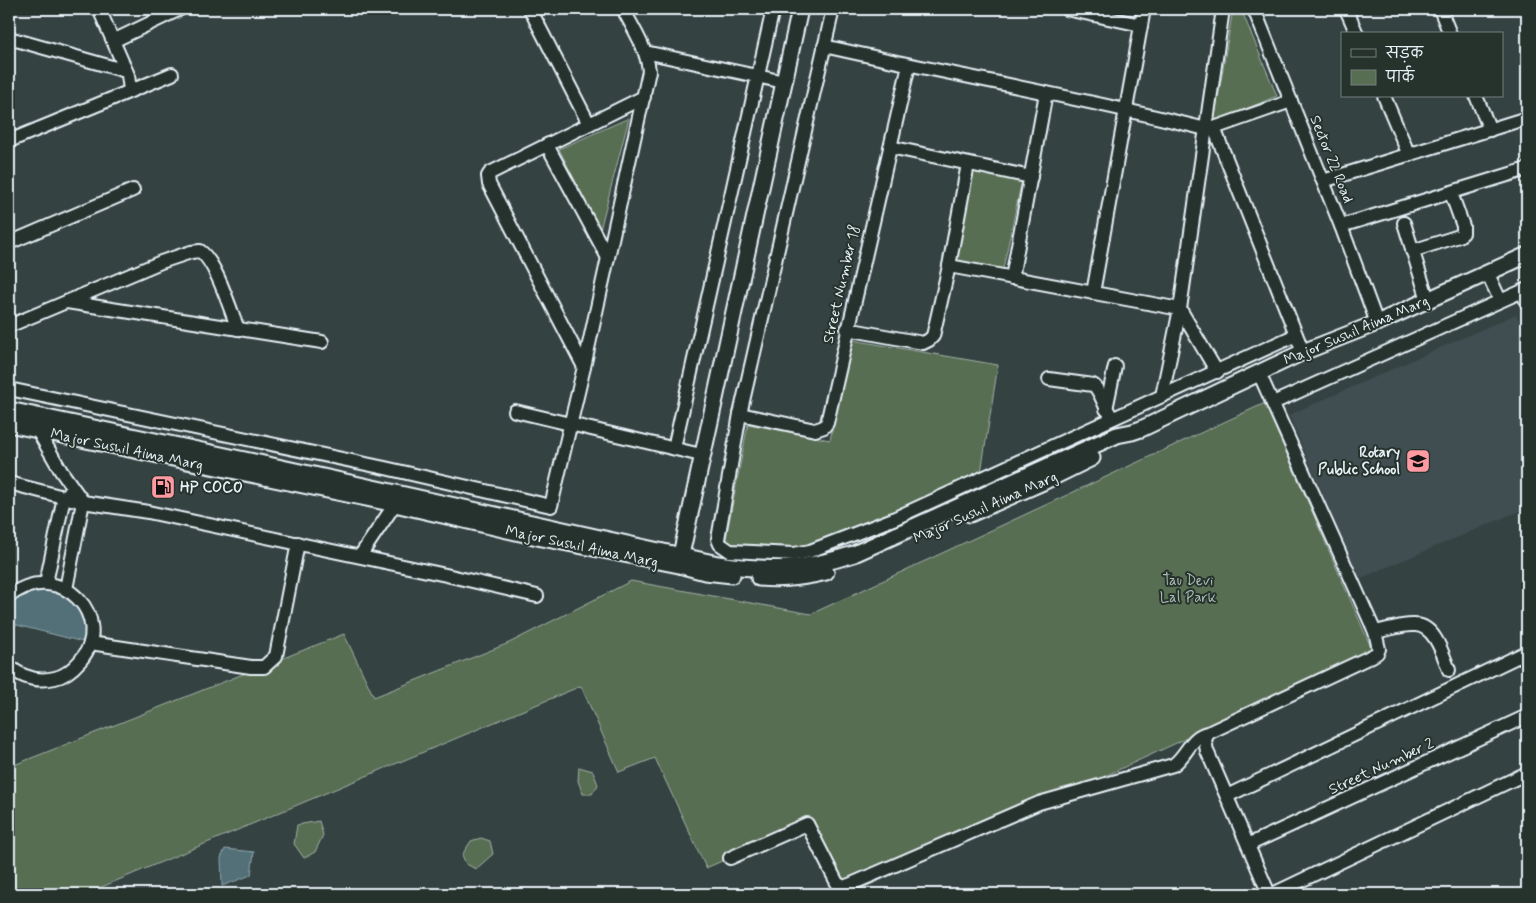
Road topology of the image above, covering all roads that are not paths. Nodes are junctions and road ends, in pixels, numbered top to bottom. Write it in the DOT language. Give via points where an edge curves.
graph roads {
  1 [pos="99,9"];
  2 [pos="180,9"];
  3 [pos="530,9"];
  4 [pos="622,9"];
  5 [pos="773,9"];
  6 [pos="800,9"];
  7 [pos="832,9"];
  8 [pos="1066,9"];
  9 [pos="1144,9"];
  10 [pos="1223,9"];
  11 [pos="1254,9"];
  12 [pos="1346,9"];
  13 [pos="1440,9"];
  14 [pos="1141,25"];
  15 [pos="1356,32"];
  16 [pos="1449,32"];
  17 [pos="9,38"];
  18 [pos="113,41"];
  19 [pos="824,46"];
  20 [pos="645,52"];
  21 [pos="909,65"];
  22 [pos="126,71"];
  23 [pos="172,74"];
  24 [pos="758,76"];
  25 [pos="784,82"];
  26 [pos="130,90"];
  27 [pos="1046,93"];
  28 [pos="644,97"];
  29 [pos="1385,98"];
  30 [pos="1477,98"];
  31 [pos="1291,101"];
  32 [pos="1126,109"];
  33 [pos="1527,118"];
  34 [pos="590,124"];
  35 [pos="1210,128"];
  36 [pos="1490,130"];
  37 [pos="9,131"];
  38 [pos="24,135"];
  39 [pos="9,141"];
  40 [pos="547,145"];
  41 [pos="890,148"];
  42 [pos="1409,154"];
  43 [pos="968,164"];
  44 [pos="1527,169"];
  45 [pos="1030,177"];
  46 [pos="1323,181"];
  47 [pos="134,190"];
  48 [pos="1451,193"];
  49 [pos="1404,223"];
  50 [pos="1341,226"];
  51 [pos="9,243"];
  52 [pos="1412,251"];
  53 [pos="1527,256"];
  54 [pos="608,258"];
  55 [pos="949,266"];
  56 [pos="1488,274"];
  57 [pos="1012,278"];
  58 [pos="1093,293"];
  59 [pos="1525,294"];
  60 [pos="1428,300"];
  61 [pos="1500,300"];
  62 [pos="67,302"];
  63 [pos="1180,309"];
  64 [pos="1377,323"];
  65 [pos="9,326"];
  66 [pos="238,329"];
  67 [pos="847,329"];
  68 [pos="1296,335"];
  69 [pos="322,342"];
  70 [pos="1303,352"];
  71 [pos="1115,366"];
  72 [pos="584,367"];
  73 [pos="1217,372"];
  74 [pos="1259,373"];
  75 [pos="1049,379"];
  76 [pos="9,389"];
  77 [pos="1162,396"];
  78 [pos="1273,403"];
  79 [pos="9,410"];
  80 [pos="515,411"];
  81 [pos="740,414"];
  82 [pos="1109,414"];
  83 [pos="9,424"];
  84 [pos="570,424"];
  85 [pos="38,431"];
  86 [pos="674,448"];
  87 [pos="702,455"];
  88 [pos="9,483"];
  89 [pos="69,493"];
  90 [pos="83,502"];
  91 [pos="395,504"];
  92 [pos="551,506"];
  93 [pos="545,526"];
  94 [pos="298,543"];
  95 [pos="360,556"];
  96 [pos="680,560"];
  97 [pos="46,583"];
  98 [pos="66,589"];
  99 [pos="9,596"];
  100 [pos="537,596"];
  101 [pos="1375,632"];
  102 [pos="90,643"];
  103 [pos="1527,652"];
  104 [pos="9,666"];
  105 [pos="1449,670"];
  106 [pos="1527,716"];
  107 [pos="1208,733"];
  108 [pos="1527,773"];
  109 [pos="1227,796"];
  110 [pos="1248,845"];
  111 [pos="730,858"];
  112 [pos="1271,894"];
  1 -- 18 [label="street"];
  2 -- 18 [label="street"];
  3 -- 34 [label="street"];
  4 -- 20 [label="street"];
  5 -- 24 [label="street"];
  6 -- 25 [label="street"];
  7 -- 19 [label="street"];
  8 -- 14 [label="street"];
  9 -- 14 [label="street"];
  10 -- 35 [label="street"];
  11 -- 31 [label="street, Sector 22 Road"];
  12 -- 15 [label="street"];
  13 -- 16 [label="street"];
  14 -- 32 [label="street"];
  17 -- 22 [label="street"];
  18 -- 22 [label="street"];
  19 -- 21 [label="street"];
  19 -- 81 [label="street"];
  20 -- 24 [label="street"];
  20 -- 28 [label="street" via="649,71"];
  21 -- 27 [label="street"];
  21 -- 41 [label="street, Street Number 18"];
  22 -- 26 [label="street"];
  23 -- 26 [label="street"];
  24 -- 25 [label="street"];
  24 -- 86 [label="street"];
  25 -- 87 [label="street"];
  26 -- 38 [label="street"];
  27 -- 32 [label="street"];
  27 -- 45 [label="street"];
  28 -- 34 [label="street"];
  28 -- 54 [label="street"];
  29 -- 42 [label="street"];
  30 -- 36 [label="street"];
  31 -- 35 [label="street"];
  31 -- 46 [label="street, Sector 22 Road"];
  32 -- 35 [label="street"];
  32 -- 58 [label="street"];
  33 -- 36 [label="street"];
  34 -- 40 [label="street"];
  35 -- 63 [label="street"];
  35 -- 68 [label="street"];
  36 -- 42 [label="street"];
  37 -- 38 [label="street"];
  38 -- 39 [label="street"];
  40 -- 54 [label="street"];
  40 -- 72 [label="street" via="490,173 488,179"];
  41 -- 43 [label="street"];
  41 -- 67 [label="street, Street Number 18"];
  42 -- 46 [label="street"];
  43 -- 45 [label="street"];
  43 -- 55 [label="street"];
  44 -- 48 [label="street"];
  45 -- 57 [label="street"];
  46 -- 50 [label="street, Sector 22 Road"];
  47 -- 51 [label="street"];
  48 -- 50 [label="street"];
  48 -- 52 [label="street" via="1463,232"];
  49 -- 52 [label="street"];
  50 -- 64 [label="street, Sector 22 Road"];
  52 -- 60 [label="street"];
  53 -- 56 [label="street, Major Sushil Aima Marg"];
  54 -- 72 [label="street"];
  55 -- 57 [label="street"];
  55 -- 67 [label="street" via="930,340 923,342"];
  56 -- 60 [label="street, Major Sushil Aima Marg"];
  56 -- 61 [label="street"];
  57 -- 58 [label="street"];
  58 -- 63 [label="street"];
  59 -- 61 [label="street"];
  60 -- 64 [label="street, Major Sushil Aima Marg"];
  61 -- 78 [label="street"];
  62 -- 65 [label="street"];
  62 -- 66 [label="street"];
  62 -- 66 [label="street" via="161,262 200,251 213,266"];
  63 -- 73 [label="street"];
  63 -- 77 [label="street"];
  64 -- 70 [label="street, Major Sushil Aima Marg"];
  66 -- 69 [label="street"];
  67 -- 81 [label="street, Street Number 18" via="824,427 815,430"];
  68 -- 70 [label="street"];
  68 -- 73 [label="street"];
  70 -- 74 [label="street, Major Sushil Aima Marg"];
  71 -- 82 [label="street"];
  72 -- 84 [label="street"];
  73 -- 77 [label="street"];
  74 -- 78 [label="street"];
  74 -- 96 [label="street, Major Sushil Aima Marg" via="1132,432 1122,444 1043,482 829,572 782,580 705,572"];
  75 -- 82 [label="street" via="1093,385"];
  76 -- 92 [label="street"];
  77 -- 82 [label="street"];
  78 -- 101 [label="street"];
  79 -- 93 [label="street, Major Sushil Aima Marg"];
  80 -- 84 [label="street"];
  81 -- 82 [label="street" via="718,539 730,551 786,554 810,551 893,519"];
  83 -- 85 [label="street, Major Sushil Aima Marg"];
  84 -- 86 [label="street"];
  84 -- 92 [label="street"];
  85 -- 89 [label="street"];
  85 -- 91 [label="street, Major Sushil Aima Marg"];
  86 -- 87 [label="street"];
  87 -- 96 [label="street"];
  88 -- 89 [label="street"];
  89 -- 90 [label="street"];
  89 -- 97 [label="street"];
  90 -- 94 [label="street"];
  90 -- 98 [label="street"];
  91 -- 95 [label="street"];
  91 -- 96 [label="street, Major Sushil Aima Marg" via="542,538"];
  92 -- 93 [label="street"];
  93 -- 96 [label="street, Major Sushil Aima Marg"];
  94 -- 95 [label="street"];
  94 -- 102 [label="street" via="276,656 264,667"];
  95 -- 100 [label="street"];
  97 -- 98 [label="street"];
  97 -- 99 [label="street" via="32,584"];
  98 -- 102 [label="street" via="78,598 87,612 91,627"];
  101 -- 105 [label="street" via="1416,625 1425,628 1436,640"];
  101 -- 107 [label="street" via="1377,653"];
  102 -- 104 [label="street" via="74,669 60,677 30,678"];
  103 -- 109 [label="street"];
  106 -- 110 [label="street, Street Number 2"];
  107 -- 109 [label="street" via="1205,740 1207,752"];
  107 -- 111 [label="street" via="1194,739 1173,765 1039,803 843,887 837,883 807,824"];
  108 -- 112 [label="street"];
  109 -- 110 [label="street"];
  110 -- 112 [label="street"];
}
